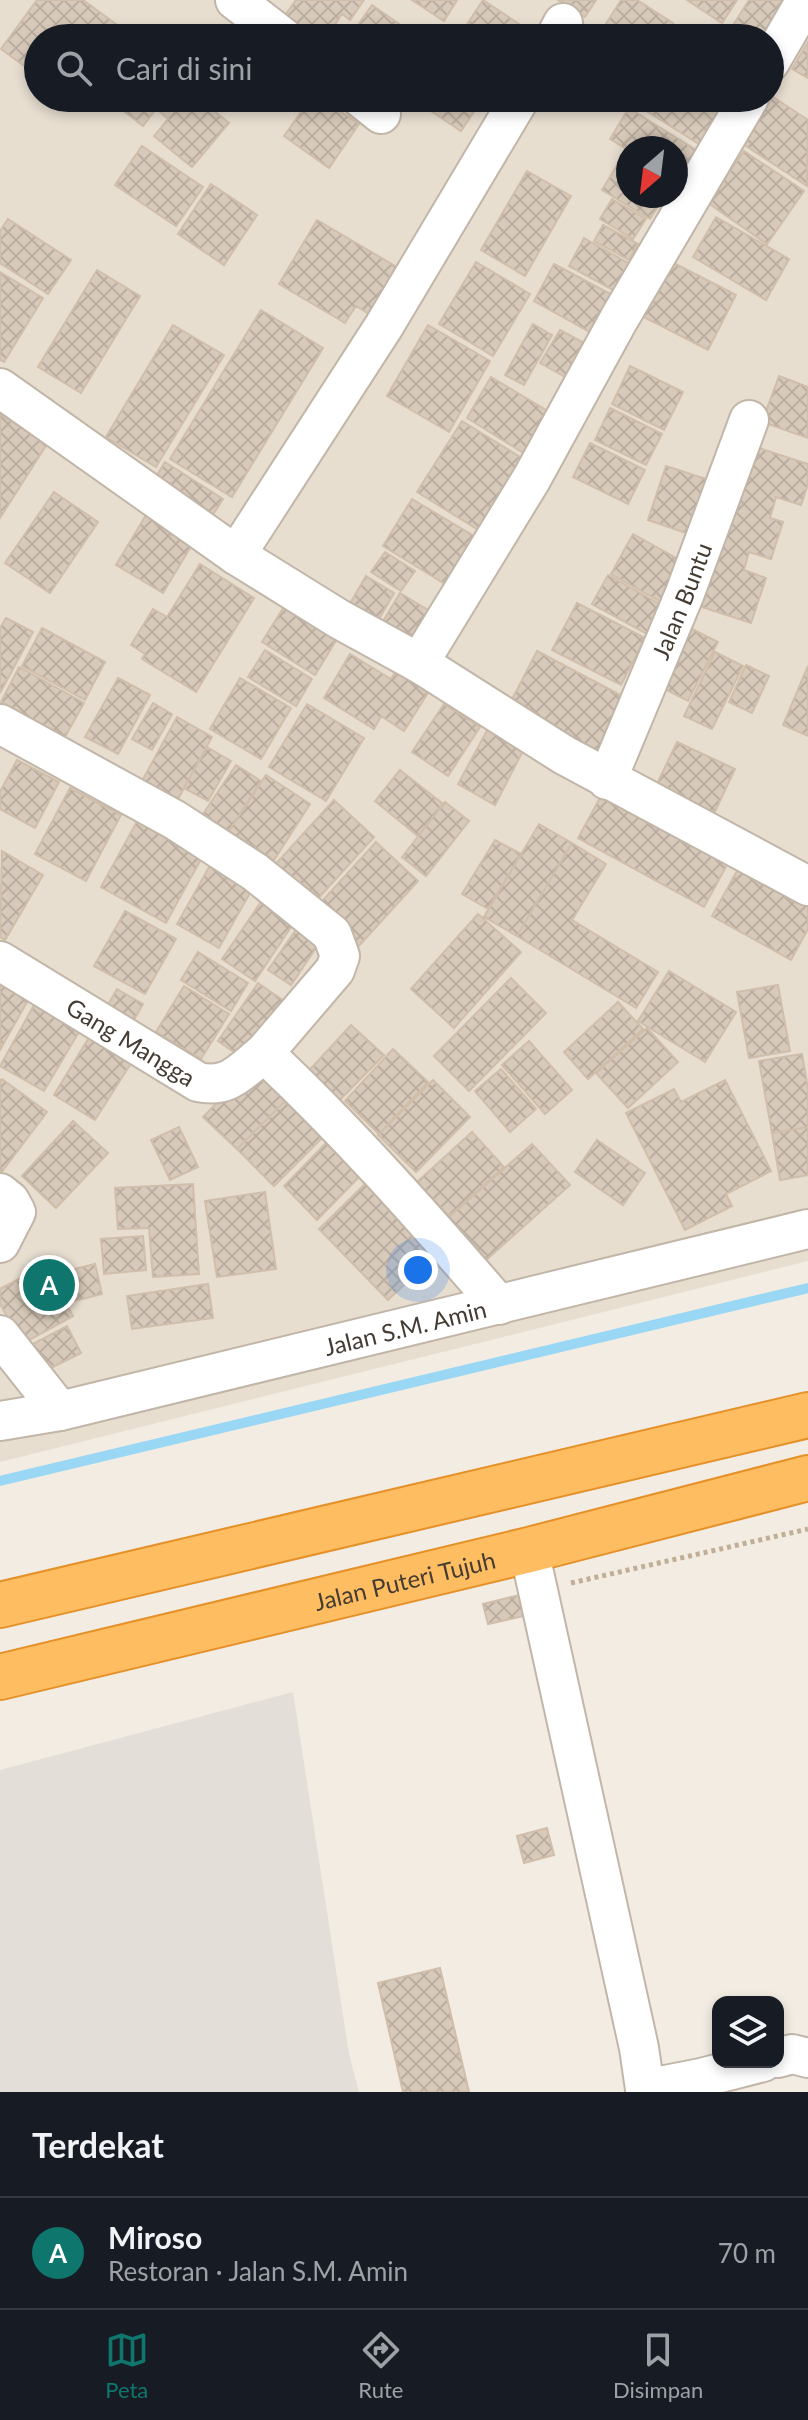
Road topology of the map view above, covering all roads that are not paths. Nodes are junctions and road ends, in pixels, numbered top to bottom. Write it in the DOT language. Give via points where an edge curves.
graph roads {
  1 [pos="235,0"];
  2 [pos="806,0"];
  3 [pos="266,24"];
  4 [pos="784,38"];
  5 [pos="512,112"];
  6 [pos="741,112"];
  7 [pos="0,388"];
  8 [pos="749,420"];
  9 [pos="236,555"];
  10 [pos="419,663"];
  11 [pos="0,724"];
  12 [pos="607,780"];
  13 [pos="808,886"];
  14 [pos="0,961"];
  15 [pos="264,1053"];
  16 [pos="0,1193"];
  17 [pos="808,1229"];
  18 [pos="0,1243"];
  19 [pos="499,1305"];
  20 [pos="0,1335"];
  21 [pos="60,1411"];
  22 [pos="808,1415"];
  23 [pos="0,1421"];
  24 [pos="808,1478"];
  25 [pos="534,1570"];
  26 [pos="0,1605"];
  27 [pos="0,1677"];
  28 [pos="784,2056"];
  29 [pos="808,2058"];
  30 [pos="738,2068"];
  31 [pos="641,2091"];
  1 -- 3 [label="street"];
  2 -- 4 [label="street"];
  5 -- 9 [label="street" via="384,326"];
  6 -- 10 [label="street" via="532,478"];
  7 -- 9 [label="street"];
  8 -- 12 [label="street, Jalan Buntu"];
  9 -- 10 [label="street"];
  10 -- 12 [label="street"];
  11 -- 15 [label="street, Gang Mangga" via="175,820 255,872 332,934 340,956 335,970"];
  12 -- 13 [label="street"];
  14 -- 15 [label="street, Gang Mangga" via="198,1082 225,1083"];
  15 -- 19 [label="street" via="322,1107"];
  16 -- 18 [label="street" via="16,1212"];
  17 -- 19 [label="street, Jalan S.M. Amin"];
  19 -- 21 [label="street, Jalan S.M. Amin"];
  20 -- 21 [label="street"];
  21 -- 23 [label="street, Jalan S.M. Amin"];
  22 -- 26 [label="highway"];
  24 -- 25 [label="highway, Jalan Puteri Tujuh"];
  25 -- 27 [label="highway, Jalan Puteri Tujuh"];
  25 -- 31 [label="street" via="639,2048"];
  28 -- 29 [label="street"];
  30 -- 31 [label="street"];
}
